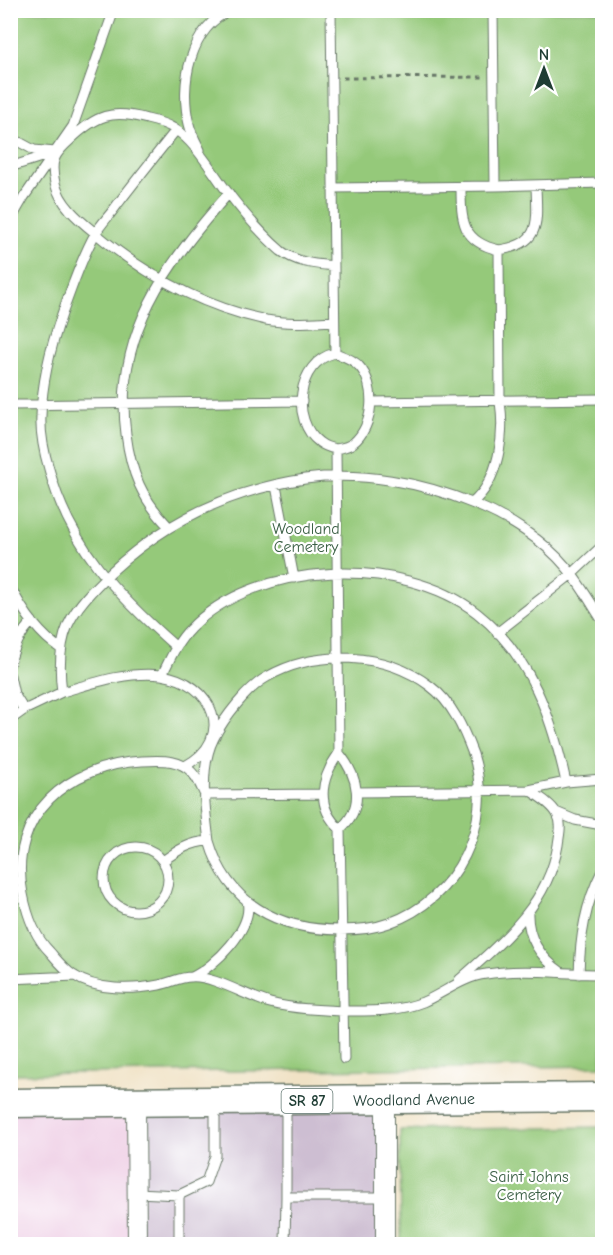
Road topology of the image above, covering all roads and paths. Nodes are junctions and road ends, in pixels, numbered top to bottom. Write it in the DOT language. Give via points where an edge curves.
graph roads {
  1 [pos="114,10"];
  2 [pos="231,10"];
  3 [pos="331,10"];
  4 [pos="493,10"];
  5 [pos="486,77"];
  6 [pos="341,78"];
  7 [pos="186,108"];
  8 [pos="77,116"];
  9 [pos="88,123"];
  10 [pos="174,129"];
  11 [pos="10,137"];
  12 [pos="55,153"];
  13 [pos="205,160"];
  14 [pos="10,167"];
  15 [pos="603,183"];
  16 [pos="495,186"];
  17 [pos="536,186"];
  18 [pos="460,187"];
  19 [pos="333,188"];
  20 [pos="229,193"];
  21 [pos="10,220"];
  22 [pos="96,234"];
  23 [pos="499,250"];
  24 [pos="334,266"];
  25 [pos="161,281"];
  26 [pos="334,321"];
  27 [pos="335,353"];
  28 [pos="603,399"];
  29 [pos="302,400"];
  30 [pos="371,402"];
  31 [pos="501,402"];
  32 [pos="42,404"];
  33 [pos="123,404"];
  34 [pos="10,405"];
  35 [pos="336,449"];
  36 [pos="337,478"];
  37 [pos="276,486"];
  38 [pos="472,503"];
  39 [pos="169,527"];
  40 [pos="603,546"];
  41 [pos="338,574"];
  42 [pos="572,574"];
  43 [pos="106,577"];
  44 [pos="294,578"];
  45 [pos="10,586"];
  46 [pos="603,620"];
  47 [pos="32,621"];
  48 [pos="497,633"];
  49 [pos="176,647"];
  50 [pos="61,649"];
  51 [pos="339,658"];
  52 [pos="10,663"];
  53 [pos="162,675"];
  54 [pos="10,676"];
  55 [pos="62,692"];
  56 [pos="24,710"];
  57 [pos="10,720"];
  58 [pos="213,739"];
  59 [pos="339,753"];
  60 [pos="185,766"];
  61 [pos="603,779"];
  62 [pos="566,782"];
  63 [pos="480,790"];
  64 [pos="530,790"];
  65 [pos="357,792"];
  66 [pos="322,794"];
  67 [pos="205,795"];
  68 [pos="556,812"];
  69 [pos="603,825"];
  70 [pos="340,829"];
  71 [pos="209,841"];
  72 [pos="163,861"];
  73 [pos="603,872"];
  74 [pos="247,901"];
  75 [pos="528,912"];
  76 [pos="265,913"];
  77 [pos="248,918"];
  78 [pos="343,930"];
  79 [pos="562,973"];
  80 [pos="579,974"];
  81 [pos="603,974"];
  82 [pos="75,976"];
  83 [pos="192,976"];
  84 [pos="10,979"];
  85 [pos="452,986"];
  86 [pos="344,1011"];
  87 [pos="344,1059"];
  88 [pos="603,1097"];
  89 [pos="385,1100"];
  90 [pos="286,1101"];
  91 [pos="215,1102"];
  92 [pos="10,1103"];
  93 [pos="136,1103"];
  94 [pos="137,1193"];
  95 [pos="179,1195"];
  96 [pos="286,1197"];
  97 [pos="385,1197"];
  98 [pos="137,1245"];
  99 [pos="179,1245"];
  100 [pos="285,1245"];
  101 [pos="385,1245"];
  1 -- 8 [label="lane"];
  2 -- 7 [label="lane" via="221,14 203,32 193,53 187,73"];
  3 -- 19 [label="lane"];
  4 -- 16 [label="lane"];
  5 -- 6 [label="path"];
  7 -- 10 [label="lane" via="185,117"];
  7 -- 13 [label="lane" via="189,126"];
  8 -- 9 [label="lane" via="78,123"];
  8 -- 12 [label="lane"];
  9 -- 10 [label="lane" via="115,113 131,114"];
  9 -- 12 [label="lane"];
  10 -- 13 [label="lane"];
  10 -- 22 [label="lane"];
  11 -- 12 [label="lane" via="34,150"];
  12 -- 14 [label="lane"];
  12 -- 21 [label="lane"];
  12 -- 22 [label="lane" via="55,185 66,206"];
  13 -- 20 [label="lane"];
  15 -- 17 [label="lane"];
  16 -- 17 [label="lane"];
  16 -- 18 [label="lane"];
  17 -- 23 [label="lane" via="536,227 527,241"];
  18 -- 19 [label="lane"];
  18 -- 23 [label="lane" via="465,229 472,239"];
  19 -- 24 [label="lane"];
  20 -- 24 [label="lane" via="288,256"];
  20 -- 25 [label="lane" via="192,235"];
  22 -- 25 [label="lane"];
  22 -- 32 [label="lane" via="58,327"];
  23 -- 31 [label="lane"];
  24 -- 26 [label="lane"];
  25 -- 26 [label="lane" via="199,299 267,320"];
  25 -- 33 [label="lane" via="129,352"];
  26 -- 27 [label="lane"];
  27 -- 29 [label="lane" via="311,367"];
  27 -- 30 [label="lane" via="359,365 368,382"];
  28 -- 31 [label="lane"];
  29 -- 33 [label="lane"];
  29 -- 35 [label="lane" via="307,427 315,438"];
  30 -- 31 [label="lane"];
  30 -- 35 [label="lane" via="361,434 355,442"];
  31 -- 38 [label="lane" via="500,446 491,476"];
  32 -- 33 [label="lane"];
  32 -- 34 [label="lane"];
  32 -- 43 [label="lane" via="41,431 56,494 78,540"];
  33 -- 39 [label="lane" via="133,472 153,510"];
  35 -- 36 [label="lane"];
  36 -- 37 [label="lane" via="305,479"];
  36 -- 38 [label="lane" via="403,483"];
  36 -- 41 [label="lane"];
  37 -- 39 [label="lane" via="207,507"];
  37 -- 44 [label="lane"];
  38 -- 42 [label="lane" via="544,545"];
  39 -- 43 [label="lane"];
  40 -- 42 [label="lane"];
  41 -- 44 [label="lane"];
  41 -- 48 [label="lane" via="416,583 459,601"];
  41 -- 51 [label="lane"];
  42 -- 46 [label="lane"];
  42 -- 48 [label="lane"];
  43 -- 49 [label="lane"];
  43 -- 50 [label="lane" via="78,608 68,624"];
  44 -- 49 [label="lane" via="243,592 223,602 190,629"];
  45 -- 47 [label="lane"];
  47 -- 50 [label="lane"];
  47 -- 52 [label="lane" via="17,641"];
  48 -- 62 [label="lane" via="518,657 542,701"];
  49 -- 53 [label="lane"];
  50 -- 55 [label="lane"];
  51 -- 58 [label="lane" via="302,664 265,678 245,695"];
  51 -- 59 [label="lane"];
  51 -- 63 [label="lane" via="394,667 440,694 467,739"];
  53 -- 55 [label="lane" via="113,679"];
  53 -- 58 [label="lane" via="190,684 204,696 214,718"];
  54 -- 56 [label="lane" via="14,694"];
  55 -- 56 [label="lane"];
  56 -- 57 [label="lane"];
  58 -- 60 [label="lane" via="202,755"];
  58 -- 67 [label="lane"];
  59 -- 65 [label="lane" via="352,773"];
  59 -- 66 [label="lane" via="328,771"];
  60 -- 67 [label="lane"];
  60 -- 82 [label="lane" via="158,760 98,768 62,787 33,819 20,863 26,911 47,949"];
  61 -- 62 [label="lane"];
  62 -- 64 [label="lane"];
  63 -- 64 [label="lane"];
  63 -- 65 [label="lane"];
  63 -- 78 [label="lane" via="474,836 447,883 420,906 392,922"];
  64 -- 68 [label="lane"];
  65 -- 70 [label="lane" via="352,816"];
  66 -- 67 [label="lane"];
  66 -- 70 [label="lane" via="327,813"];
  67 -- 71 [label="lane"];
  68 -- 69 [label="lane"];
  68 -- 75 [label="lane" via="561,829 556,857 547,882"];
  70 -- 78 [label="lane"];
  71 -- 72 [label="lane" via="196,841"];
  71 -- 74 [label="lane" via="219,867"];
  72 -- 72 [label="lane" via="157,854 136,847 117,853 105,870 106,891 111,900 118,907 138,912 158,903 169,884"];
  73 -- 80 [label="lane" via="588,905"];
  74 -- 76 [label="lane"];
  74 -- 77 [label="lane"];
  75 -- 79 [label="lane" via="531,938 539,952"];
  75 -- 85 [label="lane" via="513,931"];
  76 -- 77 [label="lane"];
  76 -- 78 [label="lane" via="297,926"];
  77 -- 83 [label="lane" via="224,952"];
  78 -- 86 [label="lane"];
  79 -- 80 [label="lane"];
  79 -- 85 [label="lane" via="485,974"];
  80 -- 81 [label="lane"];
  82 -- 83 [label="lane" via="120,988 161,985"];
  82 -- 84 [label="lane"];
  83 -- 86 [label="lane" via="269,1003"];
  85 -- 86 [label="lane" via="410,1006"];
  86 -- 87 [label="lane"];
  88 -- 89 [label="main road, Woodland Avenue / SR 87"];
  89 -- 90 [label="main road, Woodland Avenue / SR 87"];
  89 -- 97 [label="street"];
  90 -- 91 [label="main road, Woodland Avenue / SR 87"];
  90 -- 96 [label="lane"];
  91 -- 93 [label="main road, Woodland Avenue / SR 87"];
  91 -- 95 [label="lane" via="215,1156 206,1182"];
  92 -- 93 [label="main road, Woodland Avenue / SR 87"];
  93 -- 94 [label="street"];
  94 -- 95 [label="lane"];
  94 -- 98 [label="street"];
  95 -- 99 [label="lane"];
  96 -- 97 [label="lane"];
  96 -- 100 [label="lane"];
  97 -- 101 [label="street"];
}
